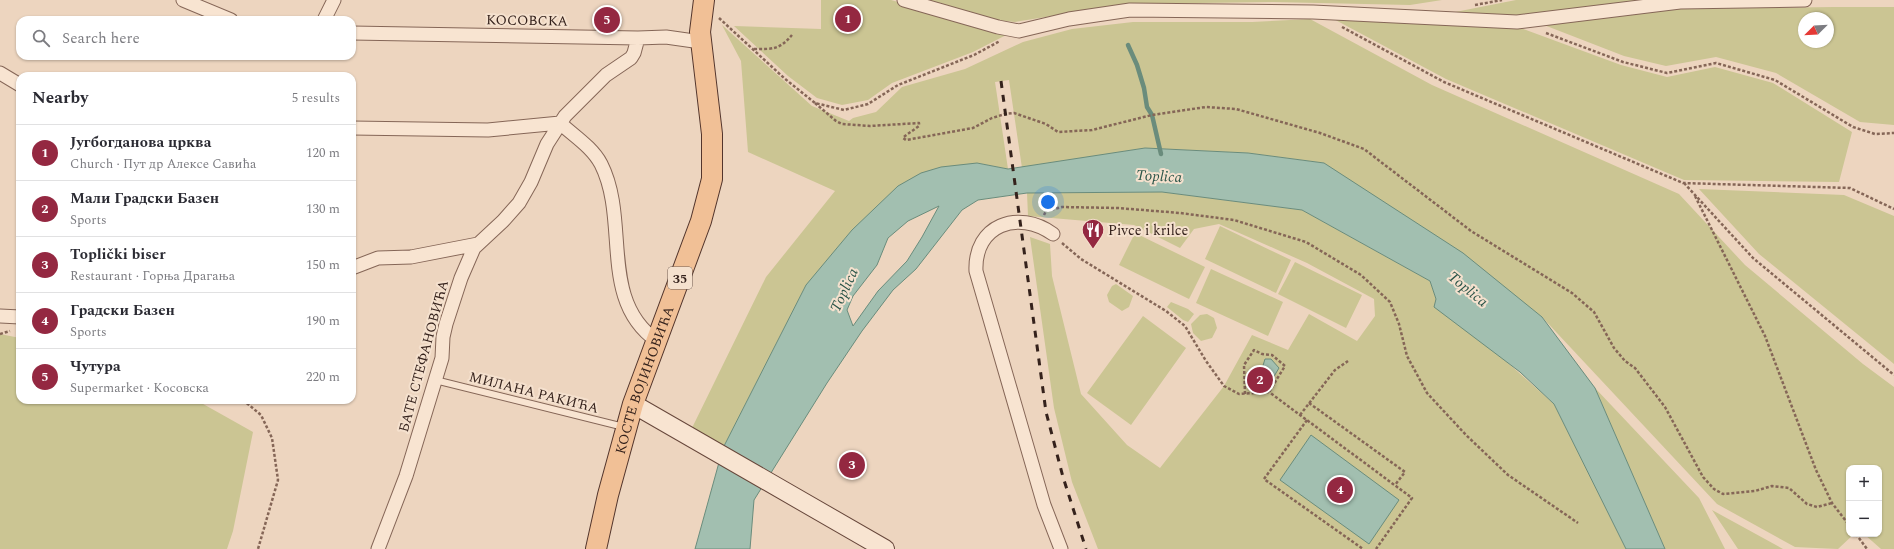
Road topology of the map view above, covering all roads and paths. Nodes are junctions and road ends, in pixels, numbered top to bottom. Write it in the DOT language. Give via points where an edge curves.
graph roads {
  1 [pos="182,0"];
  2 [pos="334,0"];
  3 [pos="904,0"];
  4 [pos="1805,0"];
  5 [pos="711,6"];
  6 [pos="221,16"];
  7 [pos="326,16"];
  8 [pos="1341,27"];
  9 [pos="1019,31"];
  10 [pos="1545,32"];
  11 [pos="356,33"];
  12 [pos="792,35"];
  13 [pos="638,38"];
  14 [pos="701,42"];
  15 [pos="754,49"];
  16 [pos="0,72"];
  17 [pos="16,82"];
  18 [pos="815,103"];
  19 [pos="560,123"];
  20 [pos="356,128"];
  21 [pos="1894,133"];
  22 [pos="1683,183"];
  23 [pos="1695,196"];
  24 [pos="1894,209"];
  25 [pos="1036,224"];
  26 [pos="1053,234"];
  27 [pos="478,244"];
  28 [pos="356,266"];
  29 [pos="0,316"];
  30 [pos="16,317"];
  31 [pos="657,341"];
  32 [pos="1348,361"];
  33 [pos="1894,375"];
  34 [pos="435,380"];
  35 [pos="1269,392"];
  36 [pos="1245,394"];
  37 [pos="1309,403"];
  38 [pos="248,404"];
  39 [pos="633,404"];
  40 [pos="1300,415"];
  41 [pos="1306,420"];
  42 [pos="626,428"];
  43 [pos="1395,485"];
  44 [pos="1832,502"];
  45 [pos="1846,521"];
  46 [pos="1578,523"];
  47 [pos="1858,537"];
  48 [pos="258,549"];
  49 [pos="378,549"];
  50 [pos="596,549"];
  51 [pos="885,549"];
  52 [pos="1060,549"];
  53 [pos="1363,549"];
  54 [pos="1376,549"];
  55 [pos="1867,549"];
  1 -- 6 [label="street"];
  2 -- 7 [label="street"];
  3 -- 9 [label="street"];
  4 -- 9 [label="street" via="1680,2 1517,22 1313,12 1130,10 1069,19"];
  5 -- 14 [label="main road, КОСТЕ ВОЈИНОВИЋА / 35" via="701,18"];
  5 -- 15 [label="path" via="718,17"];
  8 -- 22 [label="path" via="1444,82"];
  9 -- 18 [label="path" via="974,55 898,85 868,104 844,110"];
  10 -- 21 [label="path" via="1623,62 1667,73 1716,63 1775,80 1853,127 1875,134"];
  11 -- 13 [label="street, КОСОВСКА"];
  12 -- 15 [label="path" via="784,45 775,49"];
  13 -- 14 [label="street, КОСОВСКА" via="666,37"];
  13 -- 19 [label="street, БАТЕ СТЕФАНОВИЋА" via="631,58 592,88 571,108"];
  14 -- 31 [label="main road, КОСТЕ ВОЈИНОВИЋА / 35" via="712,134 712,179 701,221"];
  15 -- 18 [label="path"];
  16 -- 17 [label="street"];
  18 -- 44 [label="path" via="836,121 848,125 919,123 919,126 903,138 906,140 973,128 992,118 1014,113 1046,124 1058,132 1092,130 1152,115 1198,108 1236,109 1320,133 1364,149 1471,231 1572,293 1594,312 1614,348 1635,368 1666,407 1703,477 1714,489 1723,494 1755,491 1772,486 1789,488 1807,504 1817,507"];
  19 -- 20 [label="street" via="488,130"];
  19 -- 27 [label="street, БАТЕ СТЕФАНОВИЋА" via="519,203"];
  19 -- 31 [label="street" via="584,143 601,165 613,211 623,291 635,320"];
  22 -- 23 [label="path"];
  22 -- 24 [label="path" via="1850,188"];
  23 -- 33 [label="path" via="1753,258"];
  23 -- 44 [label="path" via="1765,336 1816,470"];
  25 -- 26 [label="street"];
  25 -- 46 [label="path" via="1046,211 1062,207 1118,208 1234,220 1306,242 1361,275 1390,302 1407,356 1427,393 1466,435 1508,475"];
  25 -- 52 [label="street" via="1011,222 994,230 977,252 976,271 1044,505"];
  26 -- 36 [label="path" via="1081,260 1166,311 1185,326 1224,386 1239,394"];
  27 -- 28 [label="street" via="410,257 378,258"];
  27 -- 34 [label="street, БАТЕ СТЕФАНОВИЋА" via="465,269 446,324 442,358"];
  29 -- 30 [label="street"];
  31 -- 39 [label="main road, КОСТЕ ВОЈИНОВИЋА / 35"];
  32 -- 37 [label="path" via="1335,370"];
  34 -- 42 [label="lane, МИЛАНА РАКИЋА"];
  34 -- 49 [label="street, БАТЕ СТЕФАНОВИЋА" via="406,476"];
  35 -- 36 [label="path"];
  35 -- 36 [label="path" via="1285,366 1272,355 1254,350 1244,365"];
  35 -- 40 [label="path"];
  37 -- 40 [label="path"];
  37 -- 43 [label="path" via="1404,472"];
  38 -- 48 [label="path" via="261,415 272,438 278,480"];
  39 -- 42 [label="main road, КОСТЕ ВОЈИНОВИЋА / 35"];
  39 -- 51 [label="street"];
  40 -- 41 [label="path"];
  41 -- 43 [label="path"];
  41 -- 53 [label="path" via="1264,479"];
  42 -- 50 [label="main road, КОСТЕ ВОЈИНОВИЋА / 35"];
  43 -- 54 [label="path" via="1412,498"];
  44 -- 45 [label="path"];
  47 -- 55 [label="path"];
}
